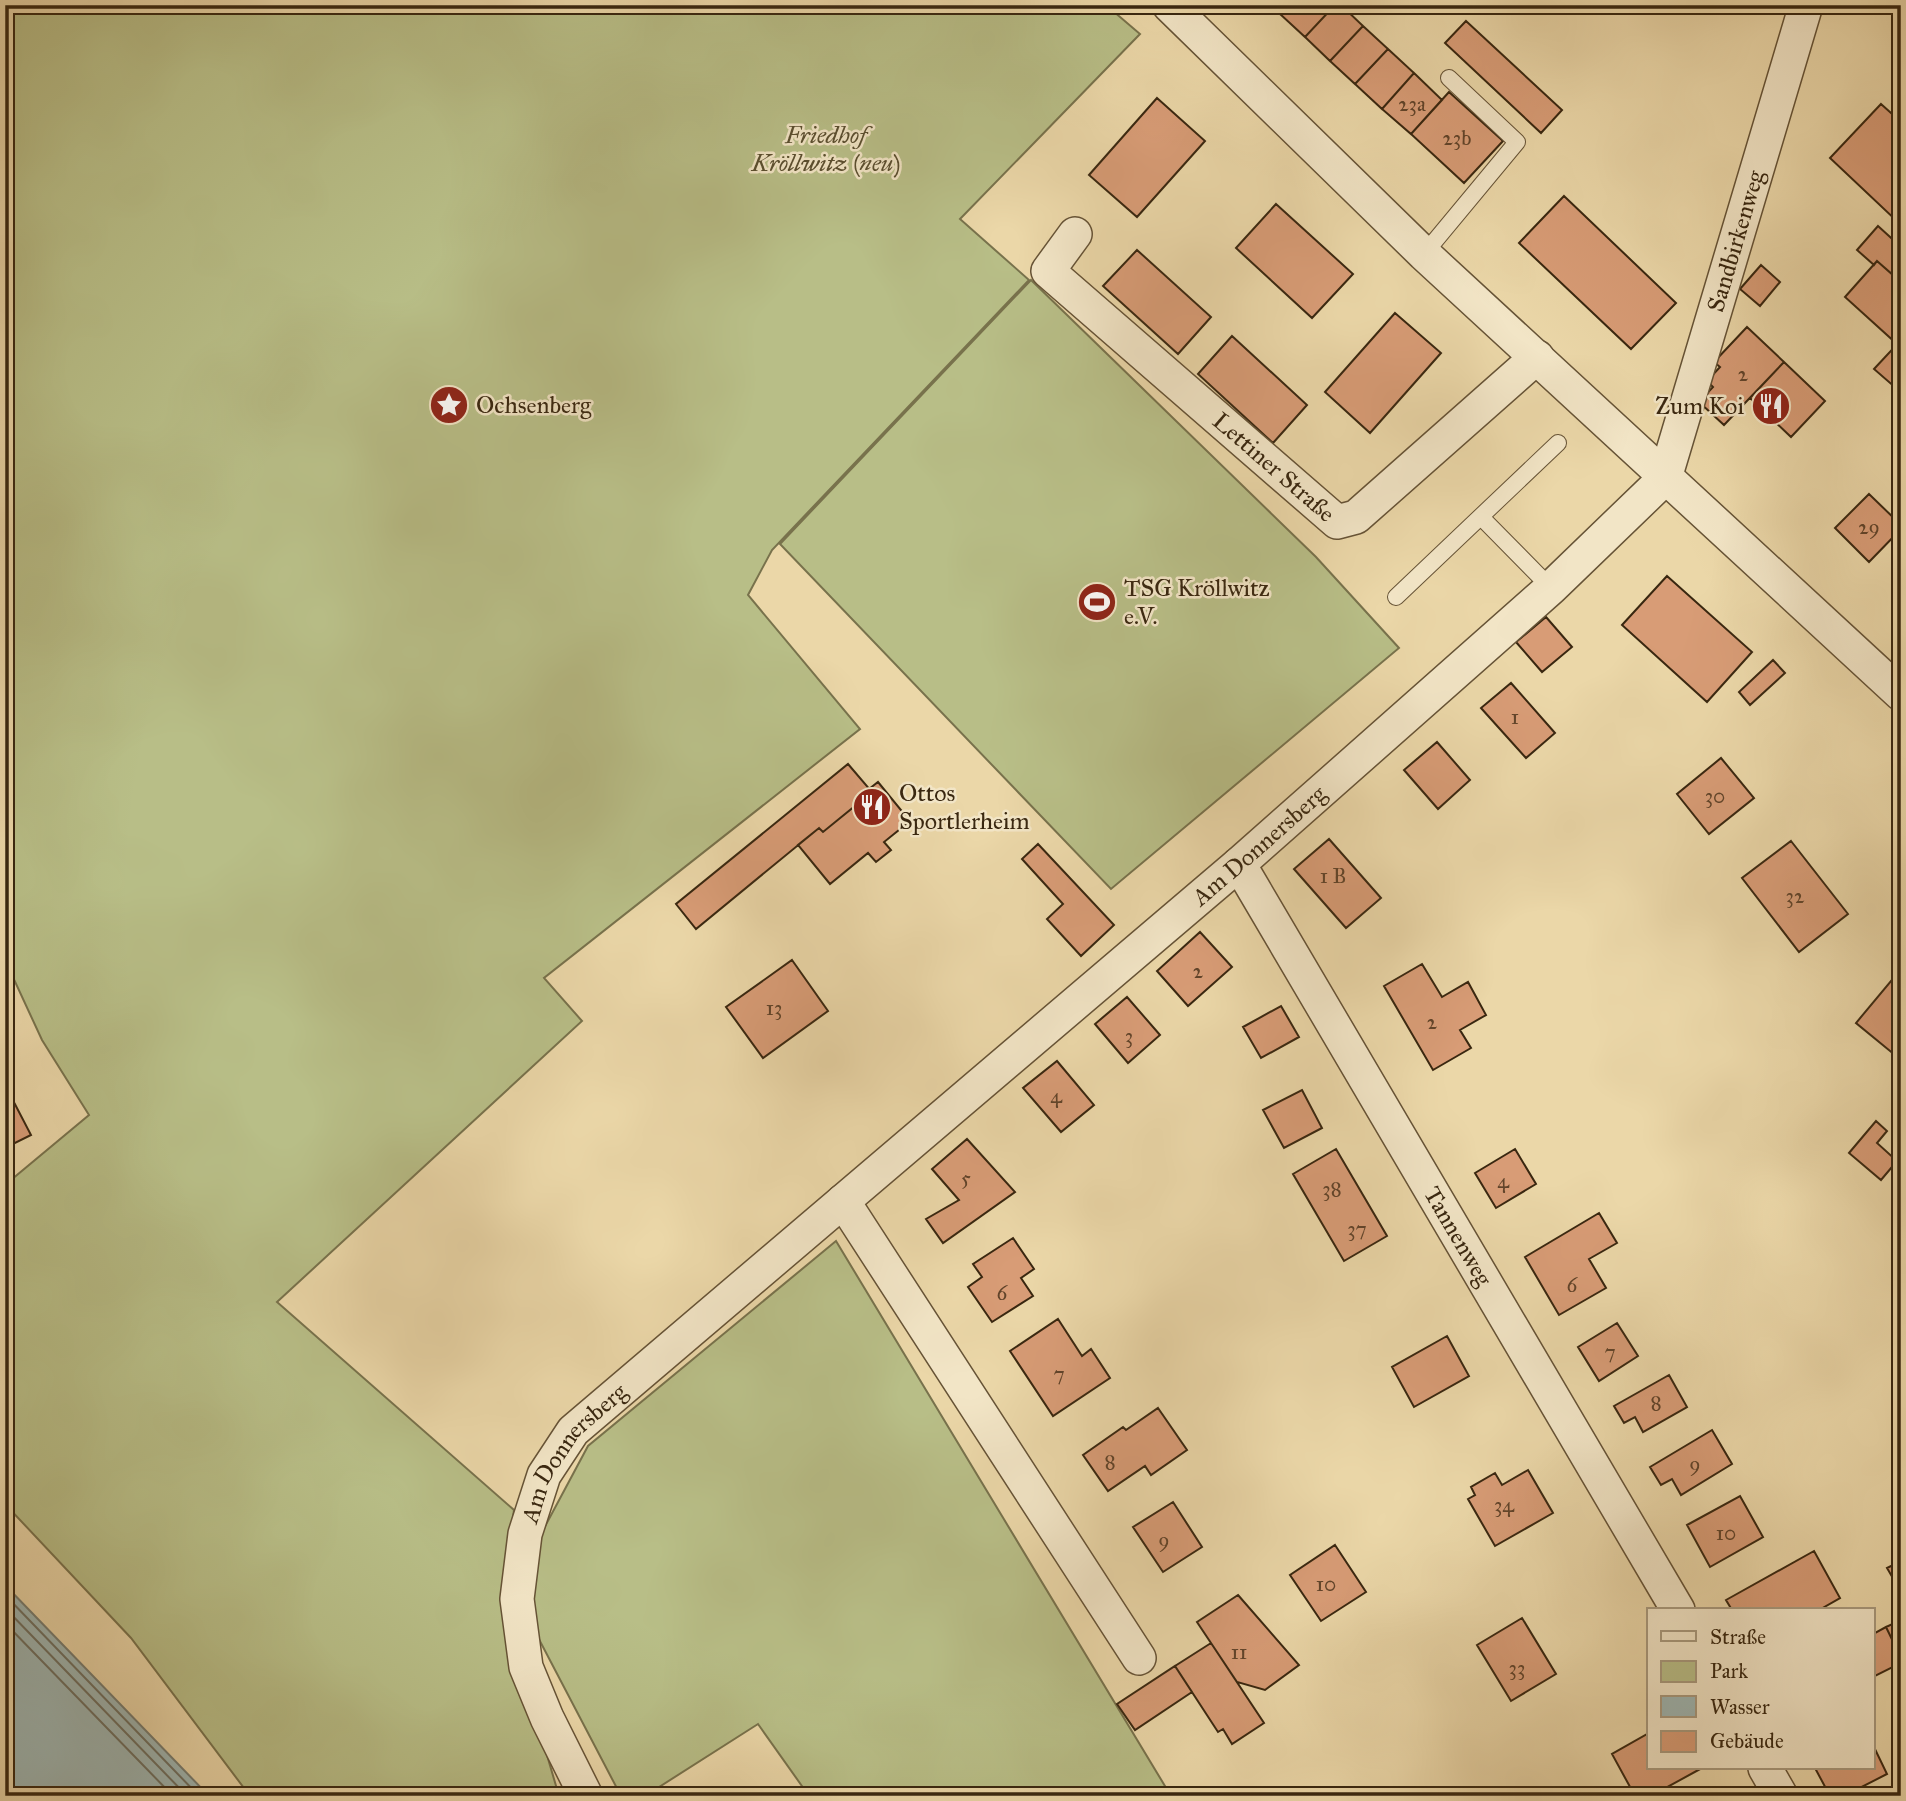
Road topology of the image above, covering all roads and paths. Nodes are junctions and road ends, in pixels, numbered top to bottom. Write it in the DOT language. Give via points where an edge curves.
graph roads {
  1 [pos="1169,5"];
  2 [pos="1806,5"];
  3 [pos="1449,78"];
  4 [pos="1075,233"];
  5 [pos="1424,254"];
  6 [pos="1537,356"];
  7 [pos="1558,443"];
  8 [pos="1665,478"];
  9 [pos="1481,517"];
  10 [pos="1551,588"];
  11 [pos="1396,597"];
  12 [pos="1901,694"];
  13 [pos="1239,864"];
  14 [pos="843,1201"];
  15 [pos="1677,1608"];
  16 [pos="1139,1658"];
  17 [pos="1766,1770"];
  18 [pos="586,1796"];
  19 [pos="1781,1796"];
  1 -- 5 [label="street"];
  2 -- 8 [label="street, Sandbirkenweg"];
  3 -- 5 [label="lane" via="1517,142"];
  4 -- 6 [label="street, Lettiner Straße" via="1048,271 1337,522 1356,517"];
  5 -- 6 [label="street"];
  6 -- 8 [label="street"];
  7 -- 9 [label="lane"];
  8 -- 10 [label="street, Am Donnersberg"];
  8 -- 12 [label="street"];
  9 -- 10 [label="lane"];
  9 -- 11 [label="lane"];
  10 -- 13 [label="street, Am Donnersberg"];
  13 -- 14 [label="street, Am Donnersberg"];
  13 -- 15 [label="street, Tannenweg"];
  14 -- 16 [label="street"];
  14 -- 18 [label="street, Am Donnersberg" via="573,1431 544,1475 525,1534 517,1599 526,1667"];
  17 -- 19 [label="street"];
}
